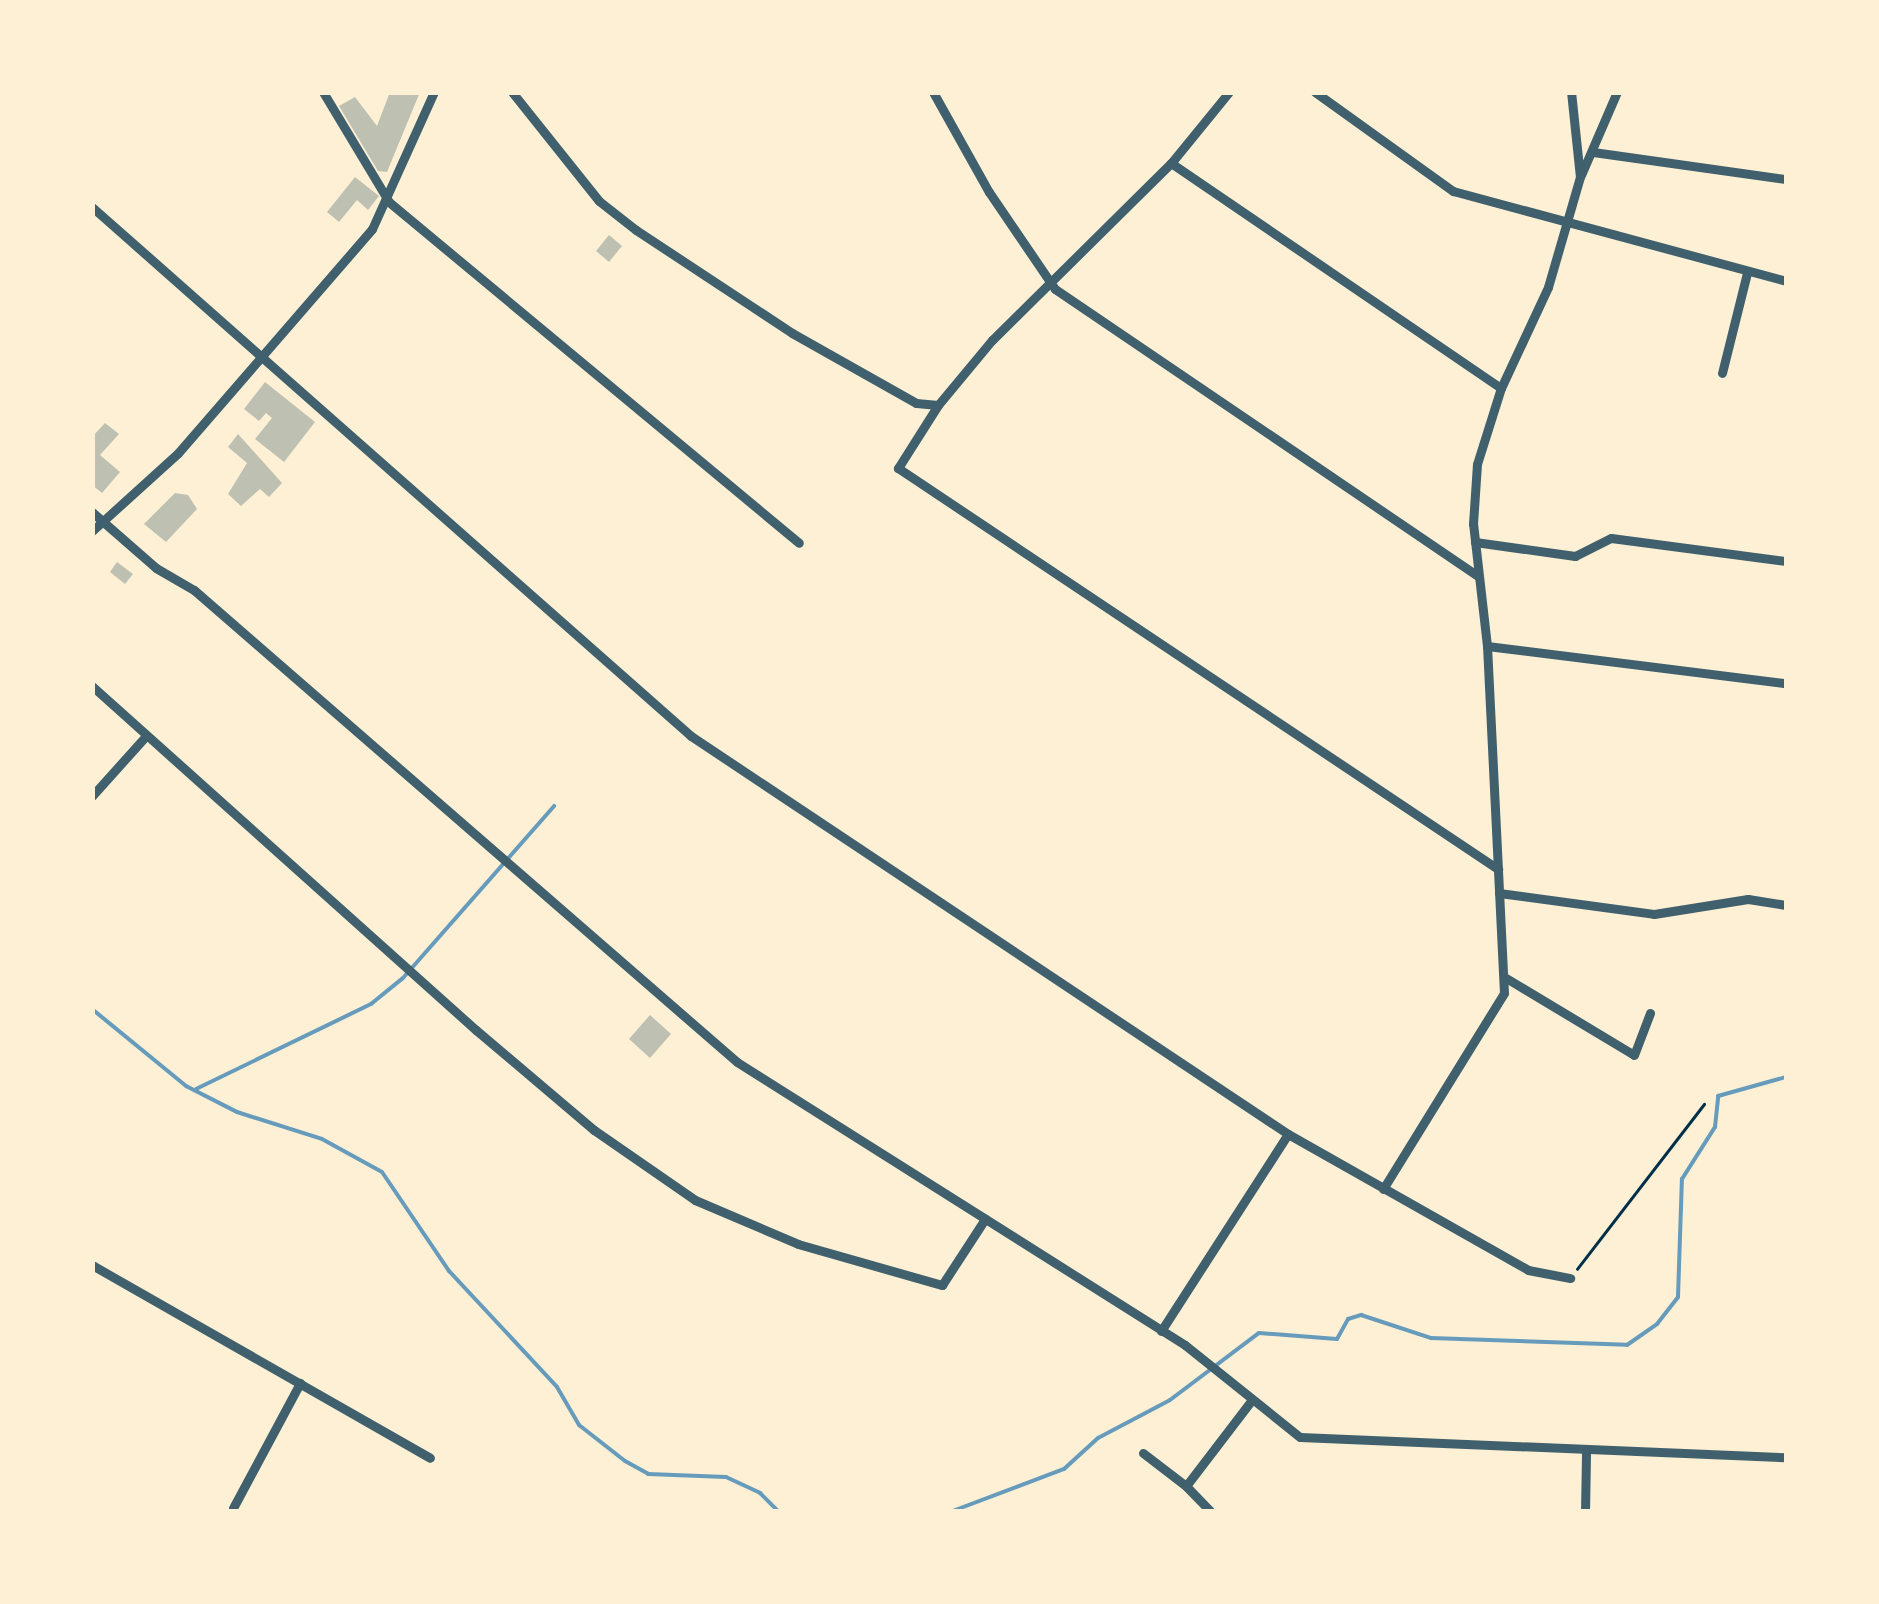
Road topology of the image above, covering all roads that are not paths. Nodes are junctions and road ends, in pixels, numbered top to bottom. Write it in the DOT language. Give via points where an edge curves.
graph roads {
  1 [pos="323,92"];
  2 [pos="434,92"];
  3 [pos="512,92"];
  4 [pos="933,92"];
  5 [pos="1228,92"];
  6 [pos="1314,92"];
  7 [pos="1570,92"];
  8 [pos="1617,92"];
  9 [pos="1593,152"];
  10 [pos="1171,163"];
  11 [pos="1580,177"];
  12 [pos="1786,179"];
  13 [pos="389,202"];
  14 [pos="92,207"];
  15 [pos="1568,222"];
  16 [pos="1747,273"];
  17 [pos="1050,278"];
  18 [pos="1786,282"];
  19 [pos="264,357"];
  20 [pos="1722,373"];
  21 [pos="1501,388"];
  22 [pos="938,404"];
  23 [pos="92,512"];
  24 [pos="104,522"];
  25 [pos="92,531"];
  26 [pos="1475,542"];
  27 [pos="799,543"];
  28 [pos="1786,560"];
  29 [pos="1478,576"];
  30 [pos="1487,646"];
  31 [pos="1786,684"];
  32 [pos="92,686"];
  33 [pos="145,737"];
  34 [pos="92,796"];
  35 [pos="1498,870"];
  36 [pos="1499,894"];
  37 [pos="1786,905"];
  38 [pos="1506,978"];
  39 [pos="1650,1014"];
  40 [pos="1288,1134"];
  41 [pos="1384,1189"];
  42 [pos="985,1219"];
  43 [pos="92,1265"];
  44 [pos="1570,1278"];
  45 [pos="1161,1332"];
  46 [pos="300,1383"];
  47 [pos="1251,1401"];
  48 [pos="1143,1453"];
  49 [pos="1586,1454"];
  50 [pos="1786,1457"];
  51 [pos="430,1458"];
  52 [pos="1186,1486"];
  53 [pos="233,1508"];
  54 [pos="1210,1512"];
  55 [pos="1585,1512"];
  1 -- 13 [label="street"];
  2 -- 13 [label="street"];
  3 -- 22 [label="street" via="599,202 636,230 792,332 916,402"];
  4 -- 17 [label="street" via="989,192"];
  5 -- 10 [label="street"];
  6 -- 15 [label="street" via="1432,181"];
  7 -- 11 [label="street"];
  8 -- 9 [label="street"];
  9 -- 11 [label="street"];
  9 -- 12 [label="street"];
  10 -- 17 [label="street"];
  10 -- 21 [label="street"];
  11 -- 15 [label="street"];
  13 -- 19 [label="street"];
  13 -- 27 [label="street"];
  14 -- 19 [label="street"];
  15 -- 16 [label="street"];
  15 -- 21 [label="street" via="1548,287"];
  16 -- 18 [label="street"];
  16 -- 20 [label="street"];
  17 -- 22 [label="street"];
  17 -- 29 [label="street" via="1055,289 1121,337"];
  19 -- 24 [label="street" via="178,453"];
  19 -- 40 [label="street" via="690,736"];
  21 -- 26 [label="street" via="1476,464"];
  22 -- 35 [label="street" via="898,468"];
  23 -- 24 [label="street"];
  24 -- 25 [label="street"];
  24 -- 42 [label="street" via="156,568 194,590 737,1062"];
  26 -- 28 [label="street" via="1575,556 1610,538"];
  26 -- 29 [label="street"];
  29 -- 30 [label="street"];
  30 -- 31 [label="street"];
  30 -- 35 [label="street"];
  32 -- 33 [label="street"];
  33 -- 34 [label="street"];
  33 -- 42 [label="street" via="594,1130 734,1222 942,1285"];
  35 -- 36 [label="street"];
  36 -- 37 [label="street" via="1654,914 1748,899"];
  36 -- 38 [label="street"];
  38 -- 39 [label="street" via="1634,1055"];
  38 -- 41 [label="street" via="1496,1015"];
  40 -- 41 [label="street"];
  40 -- 45 [label="street"];
  41 -- 44 [label="street" via="1528,1270"];
  42 -- 45 [label="street"];
  43 -- 46 [label="street"];
  45 -- 47 [label="street"];
  46 -- 51 [label="street"];
  46 -- 53 [label="street"];
  47 -- 49 [label="street" via="1300,1436"];
  47 -- 52 [label="street"];
  48 -- 52 [label="street"];
  49 -- 50 [label="street"];
  49 -- 55 [label="street"];
  52 -- 54 [label="street"];
}
